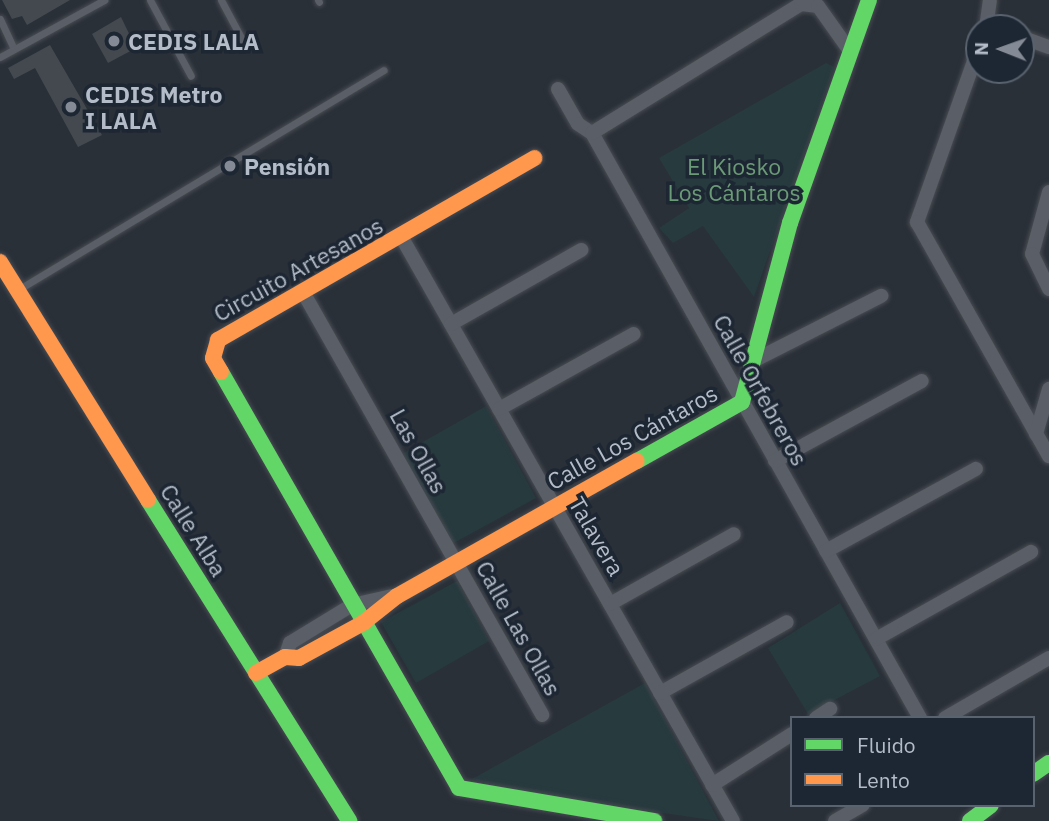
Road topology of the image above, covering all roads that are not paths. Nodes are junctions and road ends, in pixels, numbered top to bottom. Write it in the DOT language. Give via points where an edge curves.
graph roads {
  1 [pos="104,0"];
  2 [pos="150,0"];
  3 [pos="221,0"];
  4 [pos="869,0"];
  5 [pos="0,19"];
  6 [pos="245,45"];
  7 [pos="14,49"];
  8 [pos="850,51"];
  9 [pos="0,57"];
  10 [pos="384,70"];
  11 [pos="191,76"];
  12 [pos="966,84"];
  13 [pos="558,89"];
  14 [pos="592,133"];
  15 [pos="534,158"];
  16 [pos="1049,192"];
  17 [pos="401,238"];
  18 [pos="581,250"];
  19 [pos="0,262"];
  20 [pos="1049,289"];
  21 [pos="17,290"];
  22 [pos="303,292"];
  23 [pos="881,296"];
  24 [pos="451,324"];
  25 [pos="634,334"];
  26 [pos="752,361"];
  27 [pos="922,381"];
  28 [pos="1049,389"];
  29 [pos="742,402"];
  30 [pos="499,409"];
  31 [pos="1036,434"];
  32 [pos="1049,456"];
  33 [pos="775,461"];
  34 [pos="976,469"];
  35 [pos="555,507"];
  36 [pos="734,534"];
  37 [pos="826,551"];
  38 [pos="1031,552"];
  39 [pos="456,563"];
  40 [pos="397,596"];
  41 [pos="610,604"];
  42 [pos="352,605"];
  43 [pos="787,622"];
  44 [pos="363,623"];
  45 [pos="876,639"];
  46 [pos="285,657"];
  47 [pos="1049,658"];
  48 [pos="257,673"];
  49 [pos="660,693"];
  50 [pos="830,709"];
  51 [pos="542,715"];
  52 [pos="819,716"];
  53 [pos="919,716"];
  54 [pos="948,716"];
  55 [pos="790,735"];
  56 [pos="712,785"];
  57 [pos="860,807"];
  58 [pos="349,821"];
  59 [pos="654,821"];
  60 [pos="733,821"];
  61 [pos="835,821"];
  1 -- 7 [label="lane"];
  2 -- 11 [label="lane"];
  3 -- 6 [label="lane"];
  4 -- 8 [label="street, Calle Los Cántaros"];
  5 -- 7 [label="lane"];
  7 -- 9 [label="lane"];
  8 -- 14 [label="street" via="818,6 801,4"];
  8 -- 26 [label="street, Calle Los Cántaros" via="789,222"];
  10 -- 21 [label="lane"];
  12 -- 31 [label="street" via="917,222"];
  13 -- 14 [label="street, Calle Orfebreros" via="578,124"];
  14 -- 29 [label="street, Calle Orfebreros"];
  15 -- 17 [label="street, Circuito Artesanos"];
  16 -- 20 [label="street" via="1032,254"];
  17 -- 22 [label="street, Circuito Artesanos"];
  17 -- 24 [label="street, Talavera"];
  18 -- 24 [label="street"];
  19 -- 21 [label="street, Calle Alba"];
  21 -- 48 [label="street, Calle Alba"];
  22 -- 39 [label="street, Las Ollas"];
  22 -- 42 [label="street, Circuito Artesanos" via="218,340 213,358"];
  23 -- 26 [label="street"];
  24 -- 30 [label="street, Talavera"];
  25 -- 30 [label="street"];
  26 -- 29 [label="street, Calle Los Cántaros"];
  27 -- 33 [label="street"];
  28 -- 31 [label="street"];
  29 -- 33 [label="street, Calle Orfebreros"];
  29 -- 35 [label="street, Calle Los Cántaros"];
  30 -- 35 [label="street, Talavera"];
  31 -- 32 [label="street"];
  33 -- 37 [label="street, Calle Orfebreros"];
  34 -- 37 [label="street"];
  35 -- 39 [label="street, Calle Los Cántaros"];
  35 -- 41 [label="street, Talavera"];
  36 -- 41 [label="street"];
  37 -- 45 [label="street, Calle Orfebreros"];
  38 -- 45 [label="street"];
  39 -- 40 [label="street, Calle Los Cántaros"];
  39 -- 51 [label="street, Calle Las Ollas"];
  40 -- 42 [label="street, Calle Los Cántaros"];
  40 -- 44 [label="street, Calle Los Cántaros"];
  41 -- 49 [label="street, Talavera"];
  42 -- 44 [label="street, Circuito Artesanos"];
  42 -- 46 [label="street, Calle Los Cántaros" via="290,643"];
  43 -- 49 [label="street"];
  44 -- 46 [label="street, Calle Los Cántaros" via="299,658"];
  44 -- 59 [label="street, Circuito Artesanos" via="459,788"];
  45 -- 53 [label="street, Calle Orfebreros"];
  46 -- 48 [label="street, Calle Los Cántaros"];
  47 -- 54 [label="street"];
  48 -- 58 [label="street, Calle Alba"];
  49 -- 56 [label="street, Talavera"];
  50 -- 52 [label="street"];
  55 -- 56 [label="street"];
  56 -- 60 [label="street, Talavera"];
  57 -- 61 [label="street"];
}
